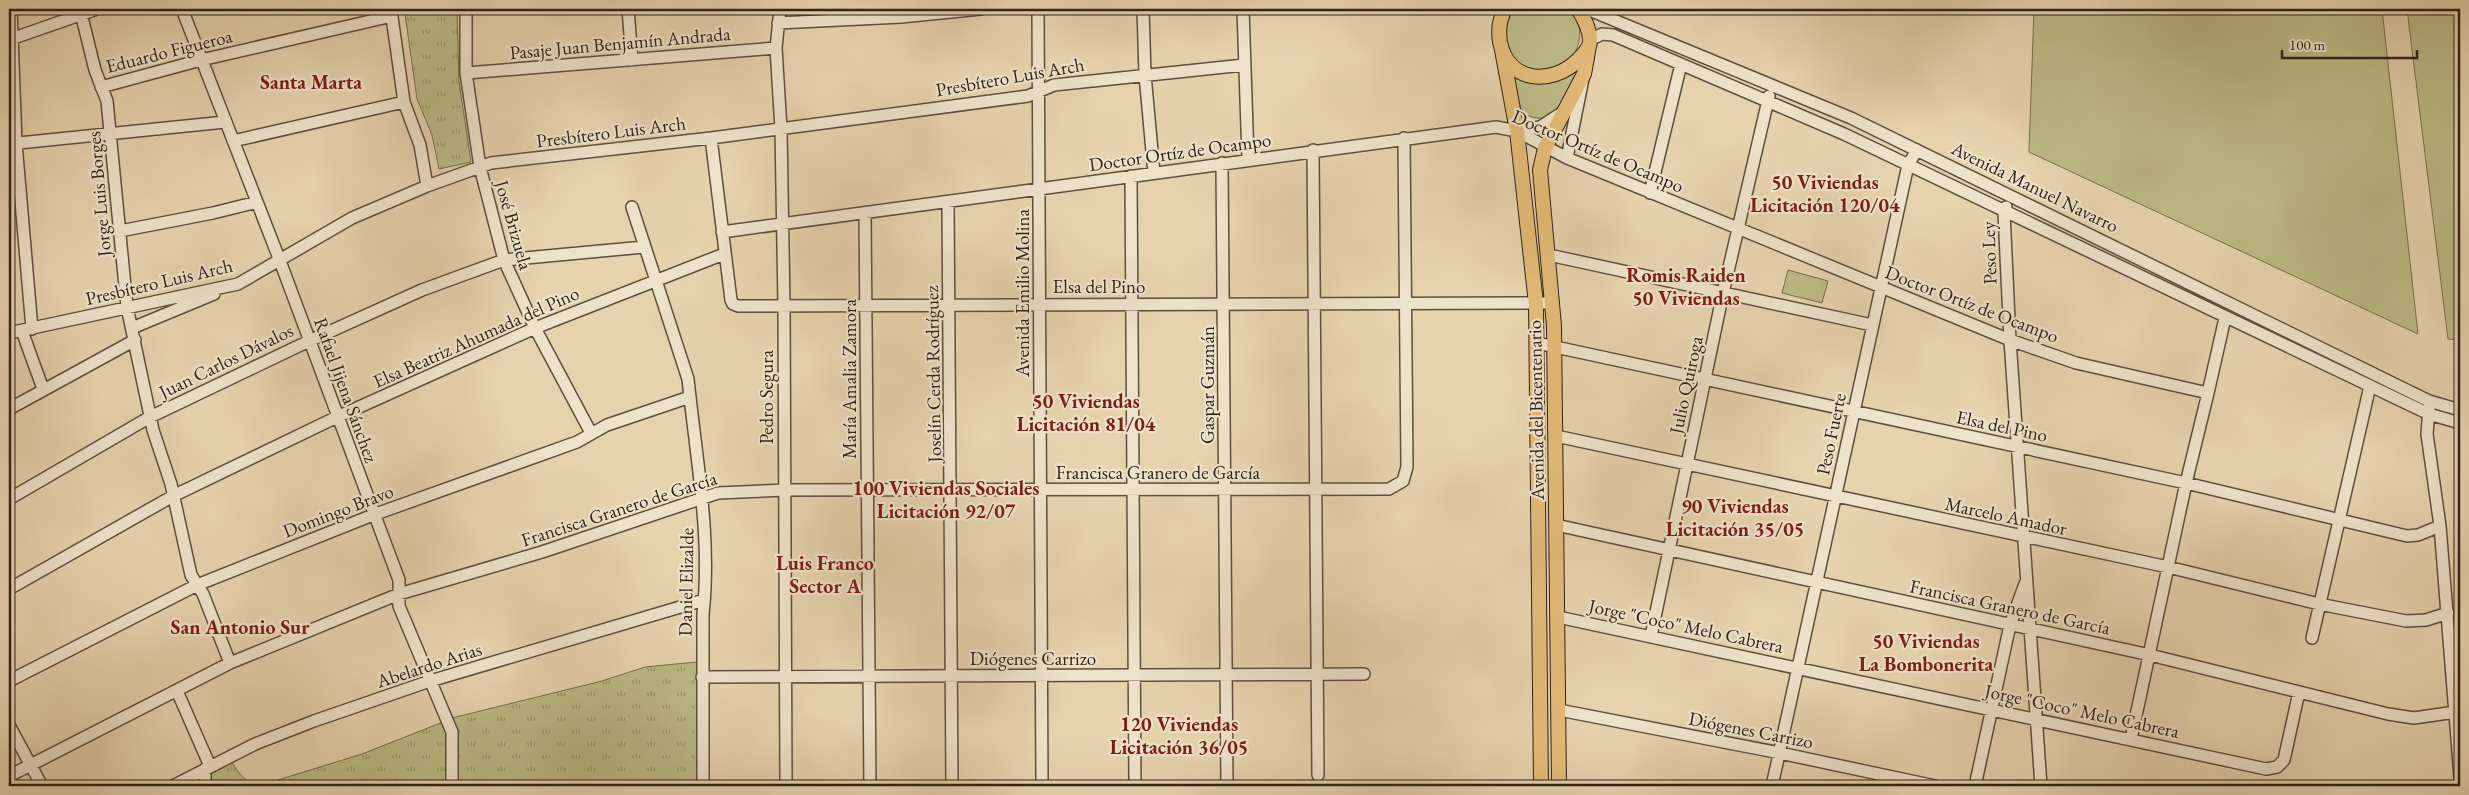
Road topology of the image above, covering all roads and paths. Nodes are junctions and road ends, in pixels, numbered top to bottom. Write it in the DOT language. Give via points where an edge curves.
graph roads {
  1 [pos="11,9"];
  2 [pos="97,9"];
  3 [pos="182,9"];
  4 [pos="466,9"];
  5 [pos="628,9"];
  6 [pos="780,9"];
  7 [pos="982,9"];
  8 [pos="1038,9"];
  9 [pos="1143,9"];
  10 [pos="1243,9"];
  11 [pos="1494,9"];
  12 [pos="1505,9"];
  13 [pos="1578,9"];
  14 [pos="1587,9"];
  15 [pos="80,12"];
  16 [pos="392,12"];
  17 [pos="778,23"];
  18 [pos="1498,31"];
  19 [pos="11,39"];
  20 [pos="1590,43"];
  21 [pos="776,48"];
  22 [pos="1502,50"];
  23 [pos="201,60"];
  24 [pos="632,60"];
  25 [pos="1681,64"];
  26 [pos="1244,65"];
  27 [pos="466,73"];
  28 [pos="1584,74"];
  29 [pos="1145,75"];
  30 [pos="1774,85"];
  31 [pos="101,86"];
  32 [pos="1038,92"];
  33 [pos="1767,101"];
  34 [pos="404,102"];
  35 [pos="1564,111"];
  36 [pos="225,122"];
  37 [pos="781,129"];
  38 [pos="1517,130"];
  39 [pos="111,133"];
  40 [pos="711,138"];
  41 [pos="1404,138"];
  42 [pos="233,141"];
  43 [pos="12,143"];
  44 [pos="1545,148"];
  45 [pos="1313,150"];
  46 [pos="1917,150"];
  47 [pos="1568,158"];
  48 [pos="1248,159"];
  49 [pos="1222,163"];
  50 [pos="1908,165"];
  51 [pos="480,166"];
  52 [pos="1154,173"];
  53 [pos="1131,176"];
  54 [pos="427,186"];
  55 [pos="1038,190"];
  56 [pos="1650,193"];
  57 [pos="2010,198"];
  58 [pos="257,202"];
  59 [pos="948,202"];
  60 [pos="632,208"];
  61 [pos="864,212"];
  62 [pos="2004,213"];
  63 [pos="782,224"];
  64 [pos="1738,230"];
  65 [pos="120,231"];
  66 [pos="722,232"];
  67 [pos="644,247"];
  68 [pos="724,254"];
  69 [pos="1549,255"];
  70 [pos="504,260"];
  71 [pos="280,261"];
  72 [pos="654,280"];
  73 [pos="238,284"];
  74 [pos="1881,288"];
  75 [pos="1723,293"];
  76 [pos="1406,302"];
  77 [pos="1132,303"];
  78 [pos="1225,303"];
  79 [pos="1315,303"];
  80 [pos="1553,303"];
  81 [pos="784,304"];
  82 [pos="867,304"];
  83 [pos="949,304"];
  84 [pos="1039,304"];
  85 [pos="1536,304"];
  86 [pos="127,307"];
  87 [pos="2224,318"];
  88 [pos="1872,325"];
  89 [pos="132,328"];
  90 [pos="534,328"];
  91 [pos="27,330"];
  92 [pos="9,333"];
  93 [pos="135,340"];
  94 [pos="309,340"];
  95 [pos="2010,340"];
  96 [pos="1537,343"];
  97 [pos="1555,347"];
  98 [pos="1706,379"];
  99 [pos="2370,386"];
  100 [pos="43,389"];
  101 [pos="2208,393"];
  102 [pos="690,398"];
  103 [pos="2429,401"];
  104 [pos="9,409"];
  105 [pos="2460,410"];
  106 [pos="1854,412"];
  107 [pos="2429,414"];
  108 [pos="150,417"];
  109 [pos="337,417"];
  110 [pos="2460,423"];
  111 [pos="591,433"];
  112 [pos="1556,436"];
  113 [pos="2018,447"];
  114 [pos="1687,464"];
  115 [pos="2186,483"];
  116 [pos="1132,489"];
  117 [pos="1225,489"];
  118 [pos="1317,489"];
  119 [pos="784,490"];
  120 [pos="867,490"];
  121 [pos="952,490"];
  122 [pos="1040,490"];
  123 [pos="173,496"];
  124 [pos="702,497"];
  125 [pos="1835,497"];
  126 [pos="9,499"];
  127 [pos="373,515"];
  128 [pos="2338,520"];
  129 [pos="1556,525"];
  130 [pos="2440,526"];
  131 [pos="2024,538"];
  132 [pos="1669,550"];
  133 [pos="2168,567"];
  134 [pos="2027,580"];
  135 [pos="1816,583"];
  136 [pos="197,586"];
  137 [pos="9,589"];
  138 [pos="399,594"];
  139 [pos="704,600"];
  140 [pos="2319,604"];
  141 [pos="2448,614"];
  142 [pos="1558,617"];
  143 [pos="2010,625"];
  144 [pos="2030,629"];
  145 [pos="1651,636"];
  146 [pos="2312,638"];
  147 [pos="2150,655"];
  148 [pos="230,663"];
  149 [pos="1798,668"];
  150 [pos="1226,674"];
  151 [pos="1318,674"];
  152 [pos="1364,674"];
  153 [pos="1041,675"];
  154 [pos="1134,675"];
  155 [pos="786,676"];
  156 [pos="868,676"];
  157 [pos="952,676"];
  158 [pos="702,677"];
  159 [pos="9,681"];
  160 [pos="430,681"];
  161 [pos="177,691"];
  162 [pos="2299,692"];
  163 [pos="1559,710"];
  164 [pos="1992,710"];
  165 [pos="2455,712"];
  166 [pos="2036,718"];
  167 [pos="9,725"];
  168 [pos="2130,739"];
  169 [pos="1780,753"];
  170 [pos="32,765"];
  171 [pos="207,768"];
  172 [pos="1318,775"];
  173 [pos="9,776"];
  174 [pos="2460,777"];
  175 [pos="42,786"];
  176 [pos="173,786"];
  177 [pos="204,786"];
  178 [pos="452,786"];
  179 [pos="703,786"];
  180 [pos="786,786"];
  181 [pos="870,786"];
  182 [pos="952,786"];
  183 [pos="1042,786"];
  184 [pos="1135,786"];
  185 [pos="1227,786"];
  186 [pos="1541,786"];
  187 [pos="1559,786"];
  188 [pos="1772,786"];
  189 [pos="1935,786"];
  190 [pos="1975,786"];
  191 [pos="2041,786"];
  1 -- 19 [label="street"];
  2 -- 15 [label="street"];
  3 -- 23 [label="street, Rafael Jijena Sánchez"];
  4 -- 27 [label="street, José Brizuela"];
  5 -- 24 [label="street"];
  6 -- 17 [label="street, Pedro Segura"];
  7 -- 17 [label="street"];
  8 -- 32 [label="street, Avenida Emilio Molina"];
  9 -- 29 [label="street"];
  10 -- 26 [label="street"];
  11 -- 18 [label="main road"];
  12 -- 18 [label="main road"];
  13 -- 20 [label="main road" via="1588,28"];
  14 -- 30 [label="street, Avenida Manuel Navarro"];
  15 -- 19 [label="street"];
  15 -- 31 [label="street, Jorge Luis Borges"];
  16 -- 23 [label="street, Eduardo Figueroa"];
  16 -- 34 [label="street"];
  17 -- 21 [label="street, Pedro Segura"];
  18 -- 22 [label="main road, Avenida del Bicentenario"];
  19 -- 43 [label="street"];
  20 -- 22 [label="main road" via="1571,66 1546,78 1522,72 1513,66"];
  20 -- 25 [label="street, Avenida Manuel Navarro" via="1602,34 1613,35"];
  20 -- 28 [label="main road, Avenida del Bicentenario"];
  21 -- 24 [label="street, Pasaje Juan Benjamín Andrada"];
  21 -- 37 [label="street, Pedro Segura"];
  22 -- 38 [label="main road, Avenida del Bicentenario"];
  23 -- 31 [label="street, Eduardo Figueroa"];
  23 -- 36 [label="street, Rafael Jijena Sánchez"];
  24 -- 27 [label="street, Pasaje Juan Benjamín Andrada"];
  25 -- 33 [label="street, Avenida Manuel Navarro"];
  25 -- 56 [label="street"];
  26 -- 29 [label="street, Presbítero Luis Arch"];
  26 -- 48 [label="street"];
  27 -- 51 [label="street, José Brizuela"];
  28 -- 35 [label="main road, Avenida del Bicentenario"];
  28 -- 47 [label="street"];
  29 -- 32 [label="street, Presbítero Luis Arch" via="1054,85"];
  29 -- 52 [label="street"];
  30 -- 33 [label="street, Julio Quiroga"];
  30 -- 46 [label="street, Avenida Manuel Navarro"];
  31 -- 39 [label="street, Jorge Luis Borges" via="108,101"];
  32 -- 37 [label="street, Presbítero Luis Arch" via="1028,96"];
  32 -- 55 [label="street, Avenida Emilio Molina"];
  33 -- 50 [label="street, Avenida Manuel Navarro"];
  33 -- 64 [label="street, Julio Quiroga"];
  34 -- 42 [label="street"];
  34 -- 54 [label="street" via="420,145"];
  35 -- 38 [label="street" via="1540,127"];
  35 -- 44 [label="main road, Avenida del Bicentenario"];
  36 -- 39 [label="street"];
  36 -- 42 [label="street, Rafael Jijena Sánchez"];
  37 -- 40 [label="street, Presbítero Luis Arch"];
  37 -- 63 [label="street, Pedro Segura"];
  38 -- 41 [label="street, Doctor Ortíz de Ocampo" via="1496,127"];
  38 -- 44 [label="street, Doctor Ortíz de Ocampo"];
  38 -- 85 [label="main road, Avenida del Bicentenario"];
  39 -- 43 [label="street"];
  39 -- 65 [label="street, Jorge Luis Borges"];
  40 -- 51 [label="street, Presbítero Luis Arch"];
  40 -- 66 [label="street"];
  41 -- 45 [label="street, Doctor Ortíz de Ocampo"];
  41 -- 76 [label="street"];
  42 -- 58 [label="street, Rafael Jijena Sánchez"];
  43 -- 91 [label="street"];
  44 -- 47 [label="street, Doctor Ortíz de Ocampo"];
  44 -- 69 [label="main road, Avenida del Bicentenario" via="1540,170"];
  45 -- 48 [label="street, Doctor Ortíz de Ocampo"];
  45 -- 79 [label="street"];
  46 -- 50 [label="street, Peso Fuerte"];
  46 -- 57 [label="street, Avenida Manuel Navarro"];
  47 -- 56 [label="street, Doctor Ortíz de Ocampo"];
  48 -- 49 [label="street, Doctor Ortíz de Ocampo"];
  49 -- 52 [label="street, Doctor Ortíz de Ocampo"];
  49 -- 78 [label="street, Gaspar Guzmán"];
  50 -- 62 [label="street, Avenida Manuel Navarro"];
  50 -- 74 [label="street, Peso Fuerte"];
  51 -- 54 [label="street, Presbítero Luis Arch"];
  51 -- 70 [label="street, José Brizuela"];
  52 -- 53 [label="street, Doctor Ortíz de Ocampo"];
  53 -- 55 [label="street, Doctor Ortíz de Ocampo"];
  53 -- 77 [label="street"];
  54 -- 71 [label="street, Presbítero Luis Arch" via="352,218"];
  55 -- 59 [label="street, Doctor Ortíz de Ocampo"];
  55 -- 84 [label="street, Avenida Emilio Molina"];
  56 -- 64 [label="street, Doctor Ortíz de Ocampo"];
  57 -- 62 [label="street, Peso Ley"];
  57 -- 103 [label="street, Avenida Manuel Navarro"];
  58 -- 65 [label="street"];
  58 -- 71 [label="street, Rafael Jijena Sánchez"];
  59 -- 61 [label="street, Doctor Ortíz de Ocampo"];
  59 -- 83 [label="street, Joselín Cerda Rodríguez"];
  60 -- 67 [label="street, Daniel Elizalde"];
  61 -- 63 [label="street, Doctor Ortíz de Ocampo"];
  61 -- 82 [label="street, María Amalia Zamora"];
  62 -- 87 [label="street, Avenida Manuel Navarro"];
  62 -- 95 [label="street, Peso Ley"];
  63 -- 66 [label="street, Doctor Ortíz de Ocampo"];
  63 -- 81 [label="street, Pedro Segura"];
  64 -- 74 [label="street, Doctor Ortíz de Ocampo"];
  64 -- 75 [label="street, Julio Quiroga"];
  65 -- 86 [label="street, Jorge Luis Borges"];
  66 -- 68 [label="street"];
  67 -- 70 [label="street, Juan Carlos Dávalos"];
  67 -- 72 [label="street, Daniel Elizalde"];
  68 -- 72 [label="street, Elsa Beatriz Ahumada del Pino"];
  68 -- 81 [label="street, Elsa del Pino" via="733,304"];
  69 -- 75 [label="street"];
  69 -- 80 [label="main road, Avenida del Bicentenario"];
  70 -- 90 [label="street, José Brizuela"];
  70 -- 94 [label="street, Juan Carlos Dávalos" via="422,290"];
  71 -- 73 [label="street, Presbítero Luis Arch"];
  71 -- 94 [label="street, Rafael Jijena Sánchez"];
  72 -- 90 [label="street, Elsa Beatriz Ahumada del Pino"];
  72 -- 102 [label="street, Daniel Elizalde" via="688,379"];
  73 -- 86 [label="street, Presbítero Luis Arch"];
  73 -- 89 [label="street"];
  74 -- 88 [label="street, Peso Fuerte"];
  74 -- 95 [label="street, Doctor Ortíz de Ocampo"];
  75 -- 88 [label="street"];
  75 -- 98 [label="street, Julio Quiroga"];
  76 -- 79 [label="street, Elsa del Pino"];
  76 -- 85 [label="street, Elsa del Pino"];
  76 -- 118 [label="street, Francisca Granero de García" via="1407,467 1403,481 1389,488"];
  77 -- 78 [label="street, Elsa del Pino"];
  77 -- 84 [label="street, Elsa del Pino"];
  77 -- 116 [label="street"];
  78 -- 79 [label="street, Elsa del Pino"];
  78 -- 117 [label="street, Gaspar Guzmán"];
  79 -- 118 [label="street"];
  80 -- 85 [label="street, Elsa del Pino"];
  80 -- 97 [label="main road, Avenida del Bicentenario"];
  81 -- 82 [label="street, Elsa del Pino"];
  81 -- 119 [label="street, Pedro Segura"];
  82 -- 83 [label="street, Elsa del Pino"];
  82 -- 120 [label="street, María Amalia Zamora"];
  83 -- 84 [label="street, Elsa del Pino"];
  83 -- 121 [label="street, Joselín Cerda Rodríguez"];
  84 -- 122 [label="street, Avenida Emilio Molina"];
  85 -- 96 [label="main road, Avenida del Bicentenario"];
  86 -- 89 [label="street, Jorge Luis Borges"];
  86 -- 91 [label="street, Presbítero Luis Arch"];
  87 -- 99 [label="street, Avenida Manuel Navarro"];
  87 -- 101 [label="street"];
  88 -- 106 [label="street, Peso Fuerte"];
  89 -- 93 [label="street, Jorge Luis Borges"];
  90 -- 109 [label="street, Elsa Beatriz Ahumada del Pino"];
  90 -- 111 [label="street, José Brizuela"];
  91 -- 92 [label="street, Presbítero Luis Arch"];
  91 -- 100 [label="street"];
  93 -- 100 [label="street"];
  93 -- 108 [label="street, Jorge Luis Borges"];
  94 -- 108 [label="street, Juan Carlos Dávalos"];
  94 -- 109 [label="street, Rafael Jijena Sánchez"];
  95 -- 101 [label="street, Doctor Ortíz de Ocampo" via="2076,363"];
  95 -- 113 [label="street, Peso Ley"];
  96 -- 97 [label="street, Elsa del Pino"];
  96 -- 186 [label="main road, Avenida del Bicentenario"];
  97 -- 98 [label="street, Elsa del Pino"];
  97 -- 112 [label="main road, Avenida del Bicentenario"];
  98 -- 106 [label="street, Elsa del Pino"];
  98 -- 114 [label="street, Julio Quiroga"];
  99 -- 107 [label="street, Avenida Manuel Navarro"];
  99 -- 128 [label="street"];
  100 -- 104 [label="street"];
  101 -- 115 [label="street"];
  102 -- 111 [label="street, Domingo Bravo" via="606,425"];
  102 -- 124 [label="street, Daniel Elizalde"];
  103 -- 105 [label="street, Avenida Manuel Navarro"];
  103 -- 107 [label="street"];
  106 -- 113 [label="street, Elsa del Pino"];
  106 -- 125 [label="street, Peso Fuerte"];
  107 -- 110 [label="street, Avenida Manuel Navarro"];
  107 -- 130 [label="street" via="2427,434"];
  108 -- 123 [label="street, Jorge Luis Borges"];
  108 -- 126 [label="street, Juan Carlos Dávalos"];
  109 -- 123 [label="street, Elsa Beatriz Ahumada del Pino"];
  109 -- 127 [label="street, Rafael Jijena Sánchez"];
  111 -- 127 [label="street, Domingo Bravo" via="577,442"];
  112 -- 114 [label="street, Marcelo Amador"];
  112 -- 129 [label="main road, Avenida del Bicentenario"];
  113 -- 115 [label="street, Elsa del Pino"];
  113 -- 131 [label="street, Peso Ley"];
  114 -- 125 [label="street, Marcelo Amador"];
  114 -- 132 [label="street, Julio Quiroga"];
  115 -- 128 [label="street, Elsa del Pino"];
  115 -- 133 [label="street"];
  116 -- 117 [label="street, Francisca Granero de García"];
  116 -- 122 [label="street, Francisca Granero de García"];
  116 -- 154 [label="street"];
  117 -- 118 [label="street, Francisca Granero de García"];
  117 -- 150 [label="street, Gaspar Guzmán"];
  118 -- 151 [label="street"];
  119 -- 120 [label="street, Francisca Granero de García"];
  119 -- 124 [label="street, Francisca Granero de García" via="718,493"];
  119 -- 155 [label="street, Pedro Segura"];
  120 -- 121 [label="street, Francisca Granero de García"];
  120 -- 156 [label="street, María Amalia Zamora"];
  121 -- 122 [label="street, Francisca Granero de García"];
  121 -- 157 [label="street, Joselín Cerda Rodríguez"];
  122 -- 153 [label="street, Avenida Emilio Molina"];
  123 -- 136 [label="street, Jorge Luis Borges" via="191,575"];
  123 -- 137 [label="street, Elsa Beatriz Ahumada del Pino"];
  124 -- 138 [label="street, Francisca Granero de García" via="542,552"];
  124 -- 139 [label="street, Daniel Elizalde"];
  125 -- 131 [label="street, Marcelo Amador"];
  125 -- 135 [label="street, Peso Fuerte"];
  127 -- 136 [label="street, Domingo Bravo"];
  127 -- 138 [label="street, Rafael Jijena Sánchez" via="399,580"];
  128 -- 130 [label="street, Elsa del Pino" via="2407,536"];
  128 -- 140 [label="street"];
  129 -- 132 [label="street, Francisca Granero de García"];
  129 -- 142 [label="main road, Avenida del Bicentenario"];
  130 -- 141 [label="street"];
  131 -- 133 [label="street, Marcelo Amador"];
  131 -- 134 [label="street, Peso Ley"];
  132 -- 135 [label="street, Francisca Granero de García"];
  132 -- 145 [label="street, Julio Quiroga"];
  133 -- 140 [label="street, Marcelo Amador"];
  133 -- 147 [label="street"];
  134 -- 143 [label="street"];
  134 -- 144 [label="street, Peso Ley"];
  135 -- 143 [label="street, Francisca Granero de García"];
  135 -- 149 [label="street, Peso Fuerte"];
  136 -- 148 [label="street, Jorge Luis Borges" via="204,594"];
  136 -- 159 [label="street, Domingo Bravo"];
  138 -- 148 [label="street, Francisca Granero de García"];
  138 -- 160 [label="street, Rafael Jijena Sánchez" via="399,606"];
  139 -- 158 [label="street, Daniel Elizalde"];
  139 -- 160 [label="street, Abelardo Arias"];
  140 -- 141 [label="street, Marcelo Amador" via="2406,621"];
  140 -- 146 [label="street"];
  141 -- 165 [label="street"];
  142 -- 145 [label="street, Jorge \"Coco\" Melo Cabrera"];
  142 -- 163 [label="main road, Avenida del Bicentenario"];
  143 -- 144 [label="street, Francisca Granero de García"];
  143 -- 164 [label="street"];
  144 -- 147 [label="street, Francisca Granero de García"];
  144 -- 166 [label="street, Peso Ley"];
  145 -- 149 [label="street, Jorge \"Coco\" Melo Cabrera"];
  147 -- 162 [label="street, Francisca Granero de García"];
  147 -- 168 [label="street"];
  148 -- 161 [label="street, Francisca Granero de García"];
  149 -- 164 [label="street, Jorge \"Coco\" Melo Cabrera"];
  149 -- 169 [label="street, Peso Fuerte"];
  150 -- 151 [label="street, Diógenes Carrizo"];
  150 -- 154 [label="street, Diógenes Carrizo"];
  150 -- 185 [label="street, Gaspar Guzmán"];
  151 -- 152 [label="street, Diógenes Carrizo"];
  151 -- 172 [label="street"];
  153 -- 154 [label="street, Diógenes Carrizo"];
  153 -- 157 [label="street, Diógenes Carrizo"];
  153 -- 183 [label="street, Avenida Emilio Molina"];
  154 -- 184 [label="street"];
  155 -- 156 [label="street, Diógenes Carrizo"];
  155 -- 158 [label="street, Diógenes Carrizo"];
  155 -- 180 [label="street, Pedro Segura"];
  156 -- 157 [label="street, Diógenes Carrizo"];
  156 -- 181 [label="street, María Amalia Zamora"];
  157 -- 182 [label="street, Joselín Cerda Rodríguez"];
  158 -- 179 [label="street, Daniel Elizalde"];
  160 -- 171 [label="street, Abelardo Arias" via="270,737"];
  160 -- 178 [label="street, Rafael Jijena Sánchez" via="452,732"];
  161 -- 170 [label="street, Francisca Granero de García"];
  161 -- 171 [label="street"];
  162 -- 165 [label="street, Francisca Granero de García" via="2414,718"];
  162 -- 168 [label="street, Jorge \"Coco\" Melo Cabrera" via="2284,760 2277,767 2266,768"];
  163 -- 169 [label="street, Diógenes Carrizo"];
  163 -- 187 [label="main road, Avenida del Bicentenario"];
  164 -- 166 [label="street, Jorge \"Coco\" Melo Cabrera"];
  164 -- 190 [label="street"];
  165 -- 174 [label="street"];
  166 -- 168 [label="street, Jorge \"Coco\" Melo Cabrera"];
  166 -- 191 [label="street, Peso Ley"];
  167 -- 170 [label="street"];
  169 -- 188 [label="street, Peso Fuerte"];
  169 -- 189 [label="street, Diógenes Carrizo"];
  170 -- 173 [label="street, Francisca Granero de García"];
  170 -- 175 [label="street"];
  171 -- 176 [label="street, Abelardo Arias"];
  171 -- 177 [label="street"];
}
